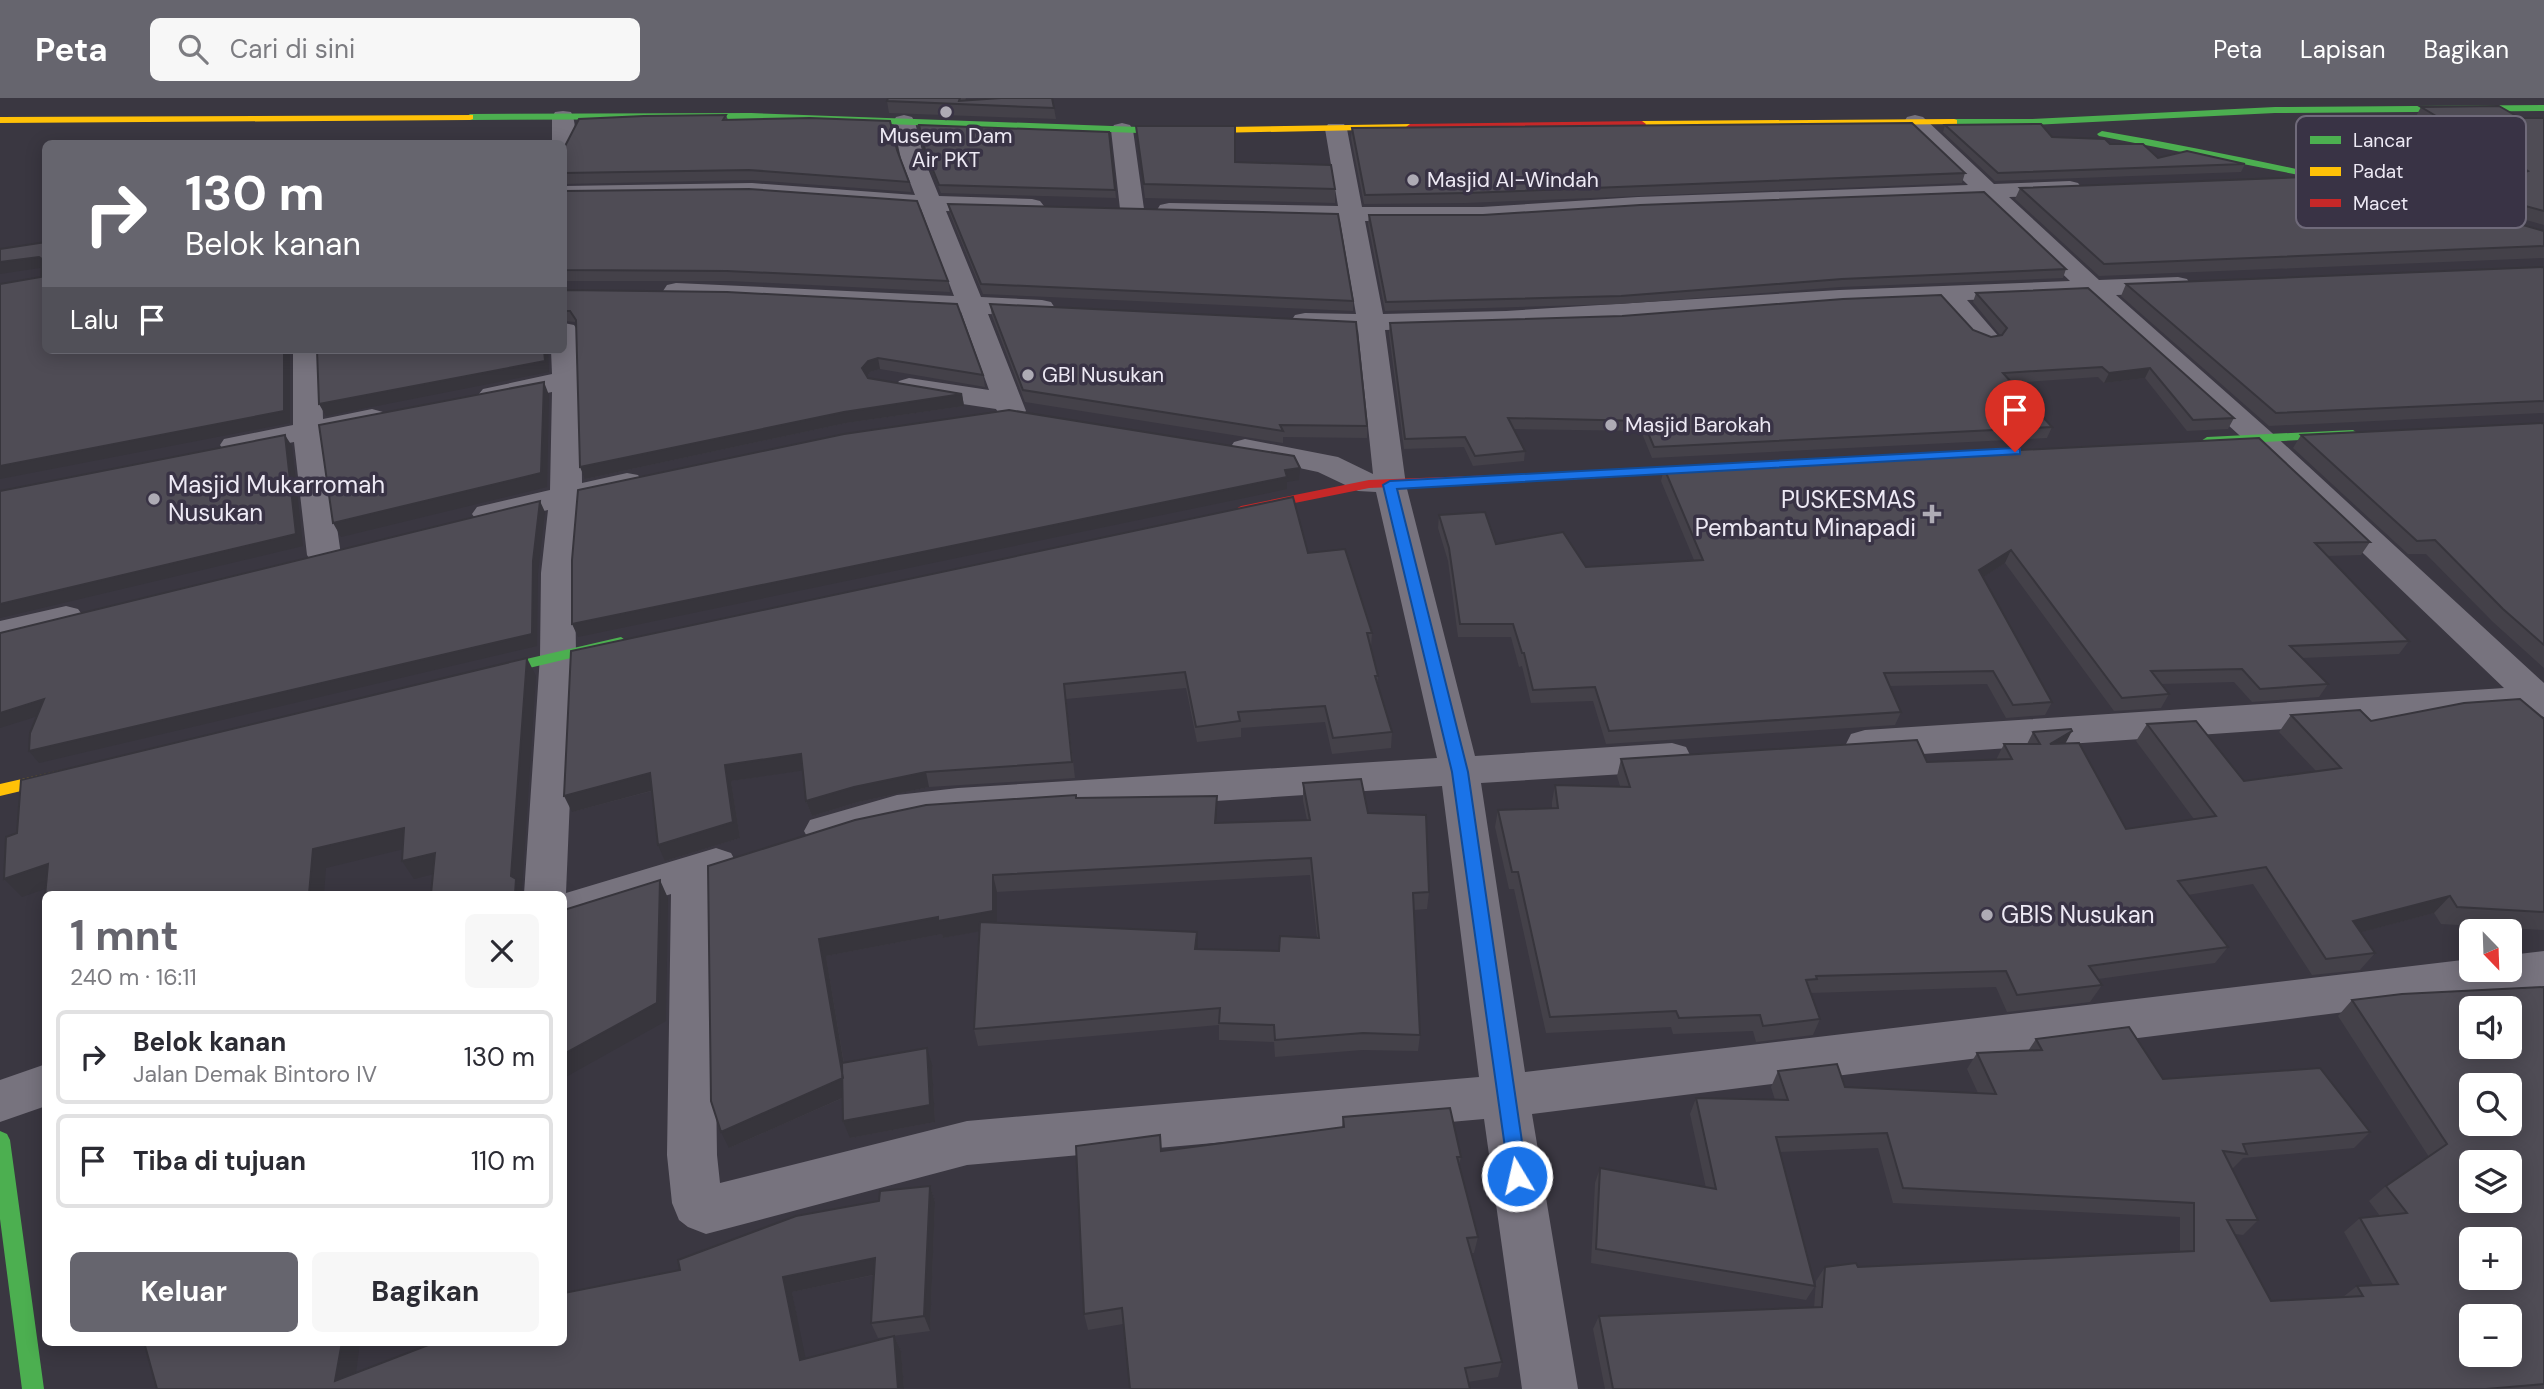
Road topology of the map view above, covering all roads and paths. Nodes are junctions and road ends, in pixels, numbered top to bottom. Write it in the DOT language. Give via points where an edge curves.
graph roads {
  1 [pos="2544,108"];
  2 [pos="563,117"];
  3 [pos="0,120"];
  4 [pos="904,122"];
  5 [pos="1915,122"];
  6 [pos="2031,122"];
  7 [pos="1336,129"];
  8 [pos="1122,130"];
  9 [pos="563,140"];
  10 [pos="2296,170"];
  11 [pos="2296,179"];
  12 [pos="2235,181"];
  13 [pos="2098,187"];
  14 [pos="1988,191"];
  15 [pos="567,193"];
  16 [pos="931,203"];
  17 [pos="1052,207"];
  18 [pos="1105,208"];
  19 [pos="1132,209"];
  20 [pos="1352,214"];
  21 [pos="2517,228"];
  22 [pos="2544,236"];
  23 [pos="2202,284"];
  24 [pos="2093,289"];
  25 [pos="647,291"];
  26 [pos="1947,294"];
  27 [pos="970,303"];
  28 [pos="1066,309"];
  29 [pos="1283,320"];
  30 [pos="1371,323"];
  31 [pos="1986,338"];
  32 [pos="307,354"];
  33 [pos="565,354"];
  34 [pos="567,380"];
  35 [pos="881,381"];
  36 [pos="471,399"];
  37 [pos="1018,410"];
  38 [pos="403,412"];
  39 [pos="937,421"];
  40 [pos="308,431"];
  41 [pos="2368,433"];
  42 [pos="2260,438"];
  43 [pos="2191,442"];
  44 [pos="1223,445"];
  45 [pos="214,449"];
  46 [pos="1735,467"];
  47 [pos="662,474"];
  48 [pos="1379,484"];
  49 [pos="566,495"];
  50 [pos="1219,514"];
  51 [pos="459,522"];
  52 [pos="324,555"];
  53 [pos="94,610"];
  54 [pos="0,633"];
  55 [pos="637,639"];
  56 [pos="558,656"];
  57 [pos="463,679"];
  58 [pos="2542,700"];
  59 [pos="1833,746"];
  60 [pos="1709,755"];
  61 [pos="82,771"];
  62 [pos="1460,772"];
  63 [pos="0,790"];
  64 [pos="795,840"];
  65 [pos="756,852"];
  66 [pos="692,872"];
  67 [pos="545,891"];
  68 [pos="567,910"];
  69 [pos="2544,969"];
  70 [pos="42,1086"];
  71 [pos="1505,1096"];
  72 [pos="0,1101"];
  73 [pos="0,1140"];
  74 [pos="33,1389"];
  75 [pos="1549,1389"];
  1 -- 6 [label="main road" via="2275,110"];
  2 -- 3 [label="main road"];
  2 -- 4 [label="main road" via="751,116"];
  2 -- 9 [label="street"];
  4 -- 8 [label="main road"];
  4 -- 16 [label="street" via="913,165"];
  5 -- 6 [label="main road"];
  5 -- 7 [label="main road"];
  5 -- 14 [label="street"];
  6 -- 10 [label="main road"];
  7 -- 8 [label="main road"];
  7 -- 20 [label="street"];
  8 -- 19 [label="street"];
  11 -- 12 [label="street"];
  13 -- 14 [label="street"];
  14 -- 20 [label="street" via="1482,214"];
  14 -- 24 [label="street"];
  15 -- 16 [label="street" via="752,190"];
  16 -- 17 [label="street"];
  16 -- 27 [label="street"];
  18 -- 19 [label="street"];
  19 -- 20 [label="street"];
  20 -- 30 [label="street"];
  21 -- 22 [label="main road"];
  23 -- 24 [label="street"];
  24 -- 26 [label="street"];
  24 -- 42 [label="street"];
  25 -- 27 [label="street"];
  26 -- 30 [label="street" via="1620,315"];
  26 -- 31 [label="street"];
  27 -- 28 [label="street"];
  27 -- 37 [label="street"];
  29 -- 30 [label="street"];
  30 -- 48 [label="street"];
  32 -- 40 [label="street"];
  33 -- 34 [label="street"];
  34 -- 36 [label="street"];
  34 -- 49 [label="street"];
  35 -- 37 [label="street"];
  37 -- 39 [label="street"];
  38 -- 40 [label="street"];
  40 -- 45 [label="street"];
  40 -- 52 [label="street"];
  41 -- 42 [label="main road"];
  42 -- 43 [label="main road"];
  42 -- 58 [label="street"];
  44 -- 48 [label="street" via="1327,464"];
  46 -- 48 [label="main road"];
  47 -- 49 [label="street"];
  48 -- 50 [label="main road"];
  48 -- 62 [label="street"];
  49 -- 51 [label="street"];
  49 -- 56 [label="street" via="558,573"];
  53 -- 54 [label="street"];
  55 -- 56 [label="main road"];
  56 -- 57 [label="main road"];
  56 -- 67 [label="street"];
  58 -- 59 [label="street"];
  60 -- 62 [label="street"];
  61 -- 63 [label="main road"];
  62 -- 64 [label="street" via="930,805"];
  62 -- 71 [label="street"];
  65 -- 66 [label="street"];
  66 -- 68 [label="street"];
  66 -- 71 [label="street" via="692,1154 697,1203 706,1210 967,1143"];
  69 -- 71 [label="street"];
  70 -- 72 [label="street"];
  71 -- 75 [label="street"];
  73 -- 74 [label="main road"];
}
